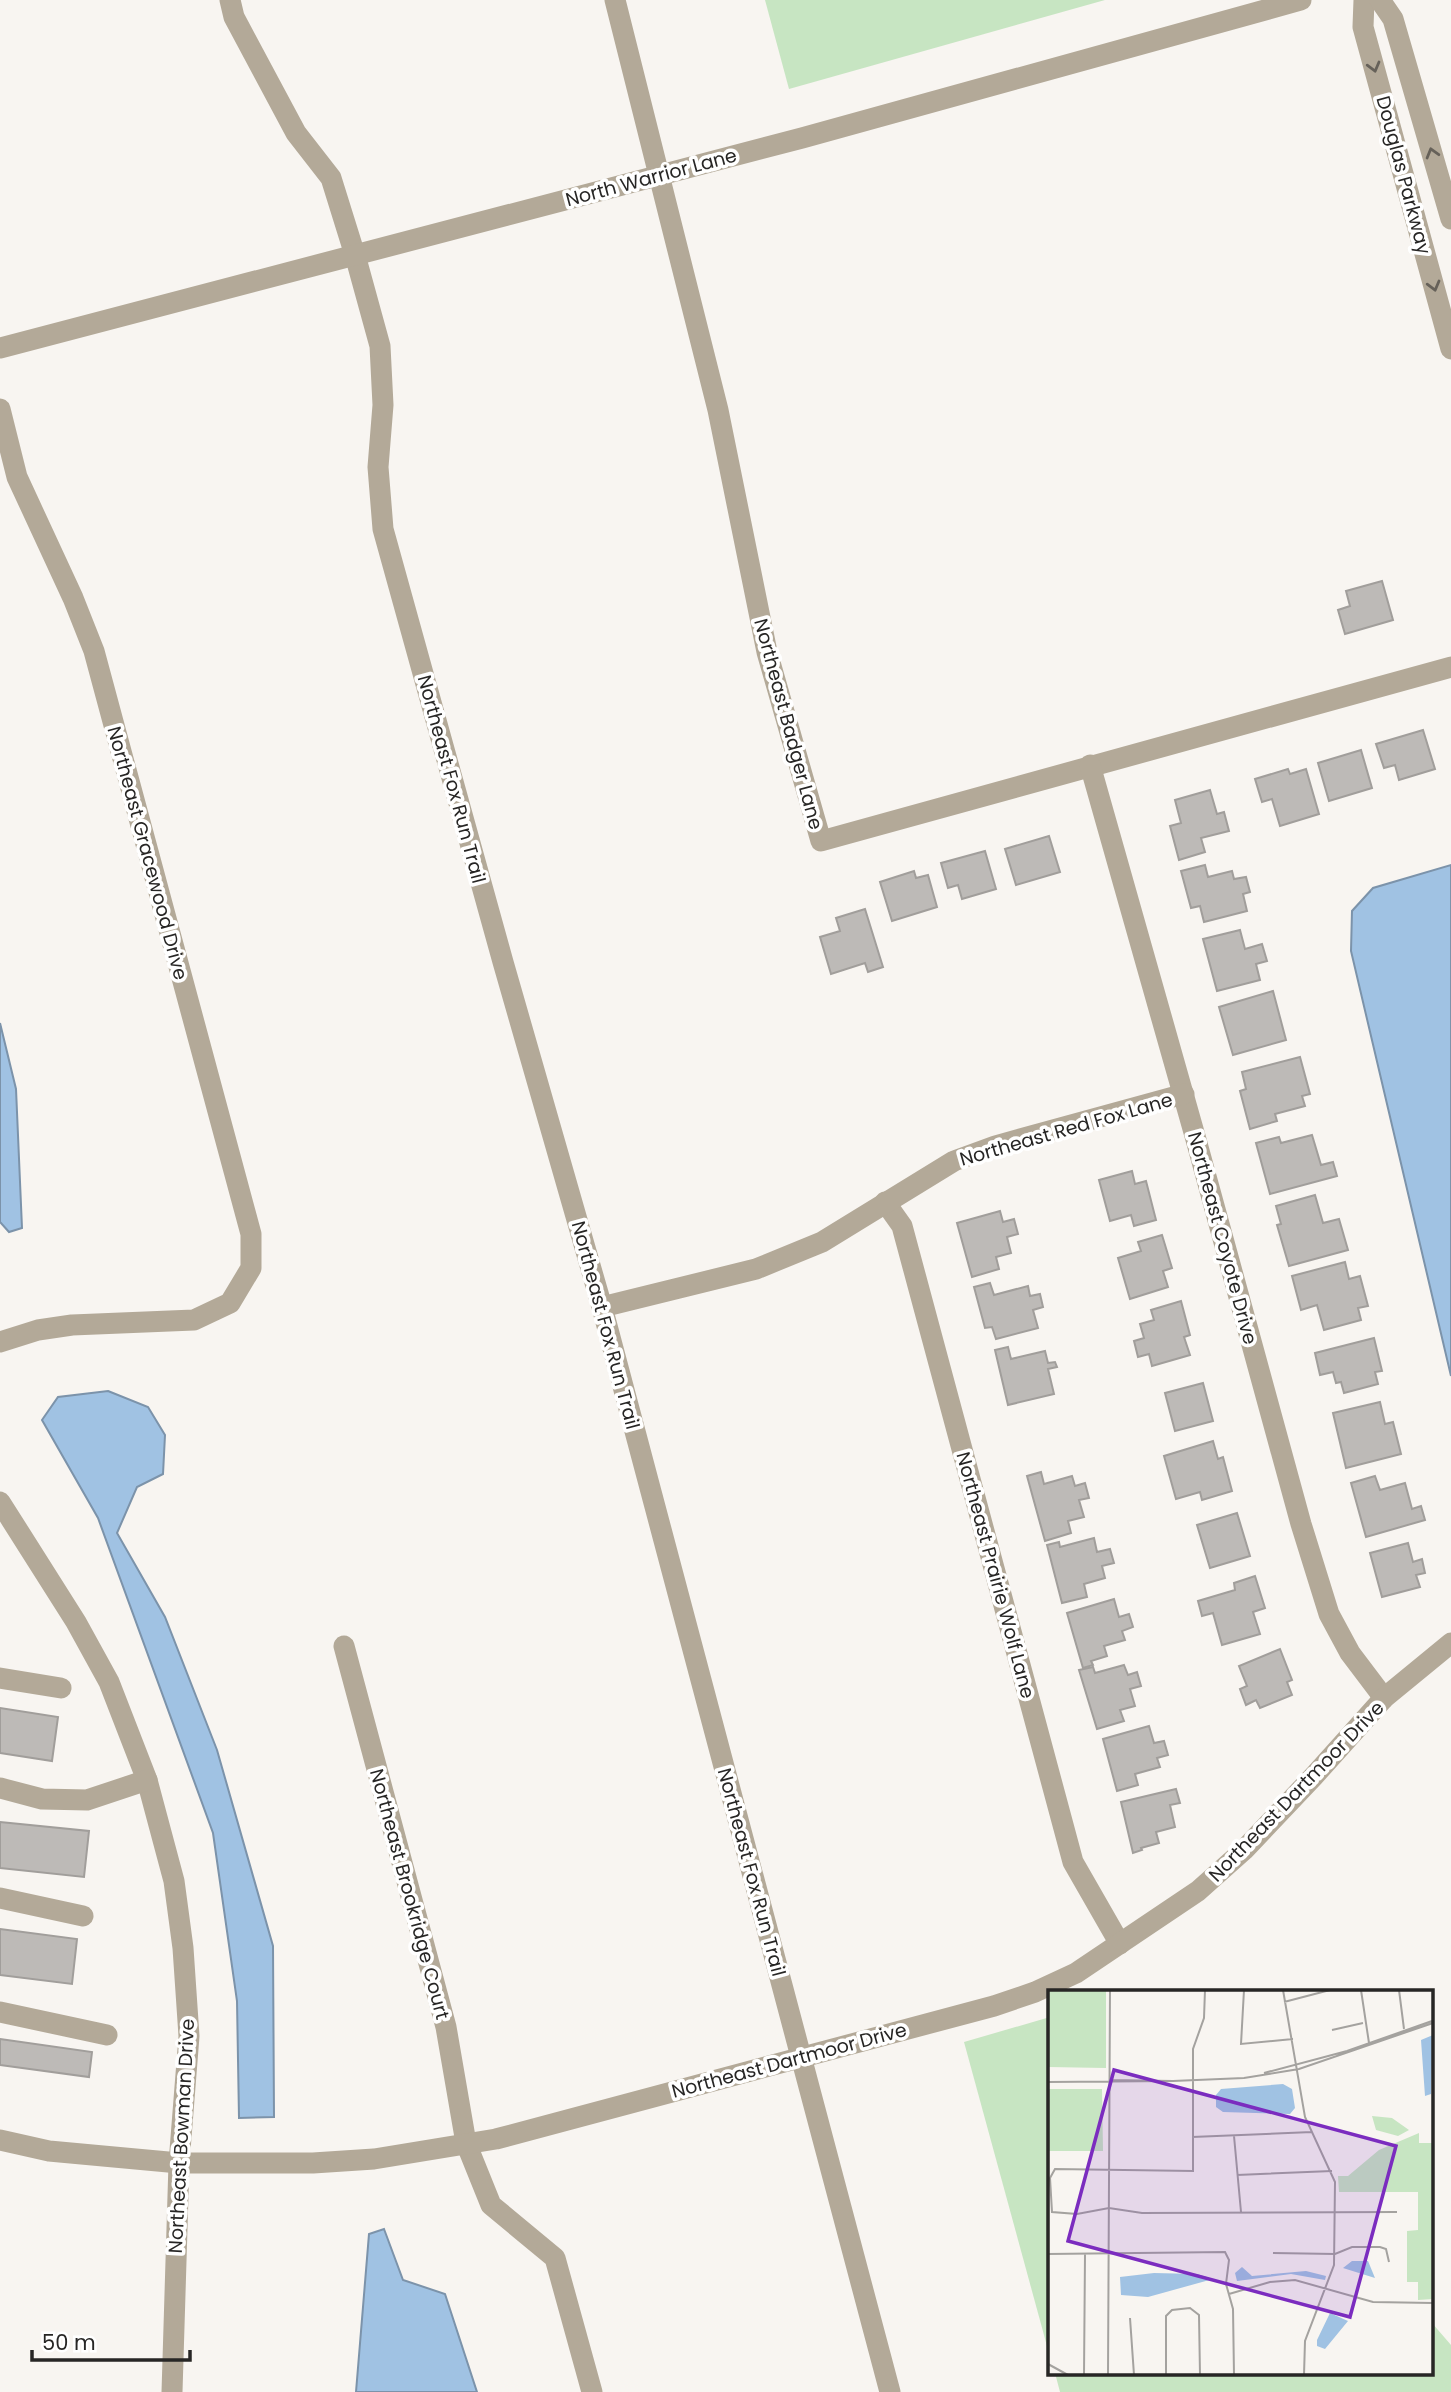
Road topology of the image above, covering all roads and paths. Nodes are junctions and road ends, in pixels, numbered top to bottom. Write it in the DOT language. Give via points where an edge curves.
graph roads {
  1 [pos="230,0"];
  2 [pos="615,0"];
  3 [pos="1301,0"];
  4 [pos="1364,0"];
  5 [pos="1380,0"];
  6 [pos="657,175"];
  7 [pos="1451,219"];
  8 [pos="355,255"];
  9 [pos="0,348"];
  10 [pos="1451,349"];
  11 [pos="0,409"];
  12 [pos="1451,667"];
  13 [pos="1090,765"];
  14 [pos="1184,1094"];
  15 [pos="885,1202"];
  16 [pos="602,1307"];
  17 [pos="0,1342"];
  18 [pos="0,1503"];
  19 [pos="1451,1643"];
  20 [pos="344,1646"];
  21 [pos="0,1678"];
  22 [pos="61,1688"];
  23 [pos="1384,1698"];
  24 [pos="147,1780"];
  25 [pos="0,1788"];
  26 [pos="0,1898"];
  27 [pos="83,1916"];
  28 [pos="1120,1944"];
  29 [pos="0,2012"];
  30 [pos="107,2035"];
  31 [pos="801,2057"];
  32 [pos="0,2140"];
  33 [pos="466,2143"];
  34 [pos="179,2163"];
  35 [pos="172,2392"];
  36 [pos="593,2392"];
  37 [pos="890,2392"];
  1 -- 8 [label="street, Northeast Fox Run Trail" via="234,17 296,133 331,178"];
  2 -- 6 [label="street"];
  3 -- 6 [label="street, North Warrior Lane"];
  4 -- 10 [label="street, Douglas Parkway, one-way" via="1363,27"];
  7 -- 5 [label="street, Douglas Parkway, one-way" via="1393,19"];
  6 -- 8 [label="street, North Warrior Lane"];
  6 -- 13 [label="street, Northeast Badger Lane" via="718,410 767,652 821,841"];
  8 -- 9 [label="street, North Warrior Lane"];
  8 -- 16 [label="street, Northeast Fox Run Trail" via="380,346 383,405 378,467 383,529"];
  11 -- 17 [label="street, Northeast Gracewood Drive" via="18,477 94,651 251,1234 251,1268 230,1303 194,1320 72,1325"];
  12 -- 13 [label="street, Northeast Badger Lane"];
  13 -- 14 [label="street, Northeast Coyote Drive"];
  14 -- 15 [label="street, Northeast Red Fox Lane" via="954,1161"];
  14 -- 23 [label="street, Northeast Coyote Drive" via="1329,1615"];
  15 -- 16 [label="street, Northeast Red Fox Lane" via="822,1242 756,1269"];
  15 -- 28 [label="street, Northeast Prairie Wolf Lane" via="902,1226 1073,1862"];
  16 -- 31 [label="street, Northeast Fox Run Trail"];
  18 -- 24 [label="street, Northeast Bowman Drive" via="109,1682"];
  19 -- 23 [label="street, Northeast Dartmoor Drive"];
  20 -- 33 [label="street, Northeast Brookridge Court" via="446,2027"];
  21 -- 22 [label="street"];
  23 -- 28 [label="street, Northeast Dartmoor Drive" via="1244,1850 1198,1891"];
  24 -- 25 [label="street" via="87,1800 42,1799"];
  24 -- 34 [label="street, Northeast Bowman Drive" via="174,1881 183,1948 189,2036"];
  26 -- 27 [label="street"];
  28 -- 31 [label="street, Northeast Dartmoor Drive" via="1076,1973 1035,1992"];
  29 -- 30 [label="street"];
  31 -- 33 [label="street, Northeast Dartmoor Drive" via="496,2139"];
  31 -- 37 [label="street, Northeast Fox Run Trail"];
  32 -- 34 [label="street, Northeast Dartmoor Drive" via="49,2151"];
  33 -- 34 [label="street, Northeast Dartmoor Drive" via="337,2161"];
  33 -- 36 [label="street, Northeast Brookridge Court" via="491,2205 555,2258"];
  34 -- 35 [label="street, Northeast Bowman Drive"];
}
